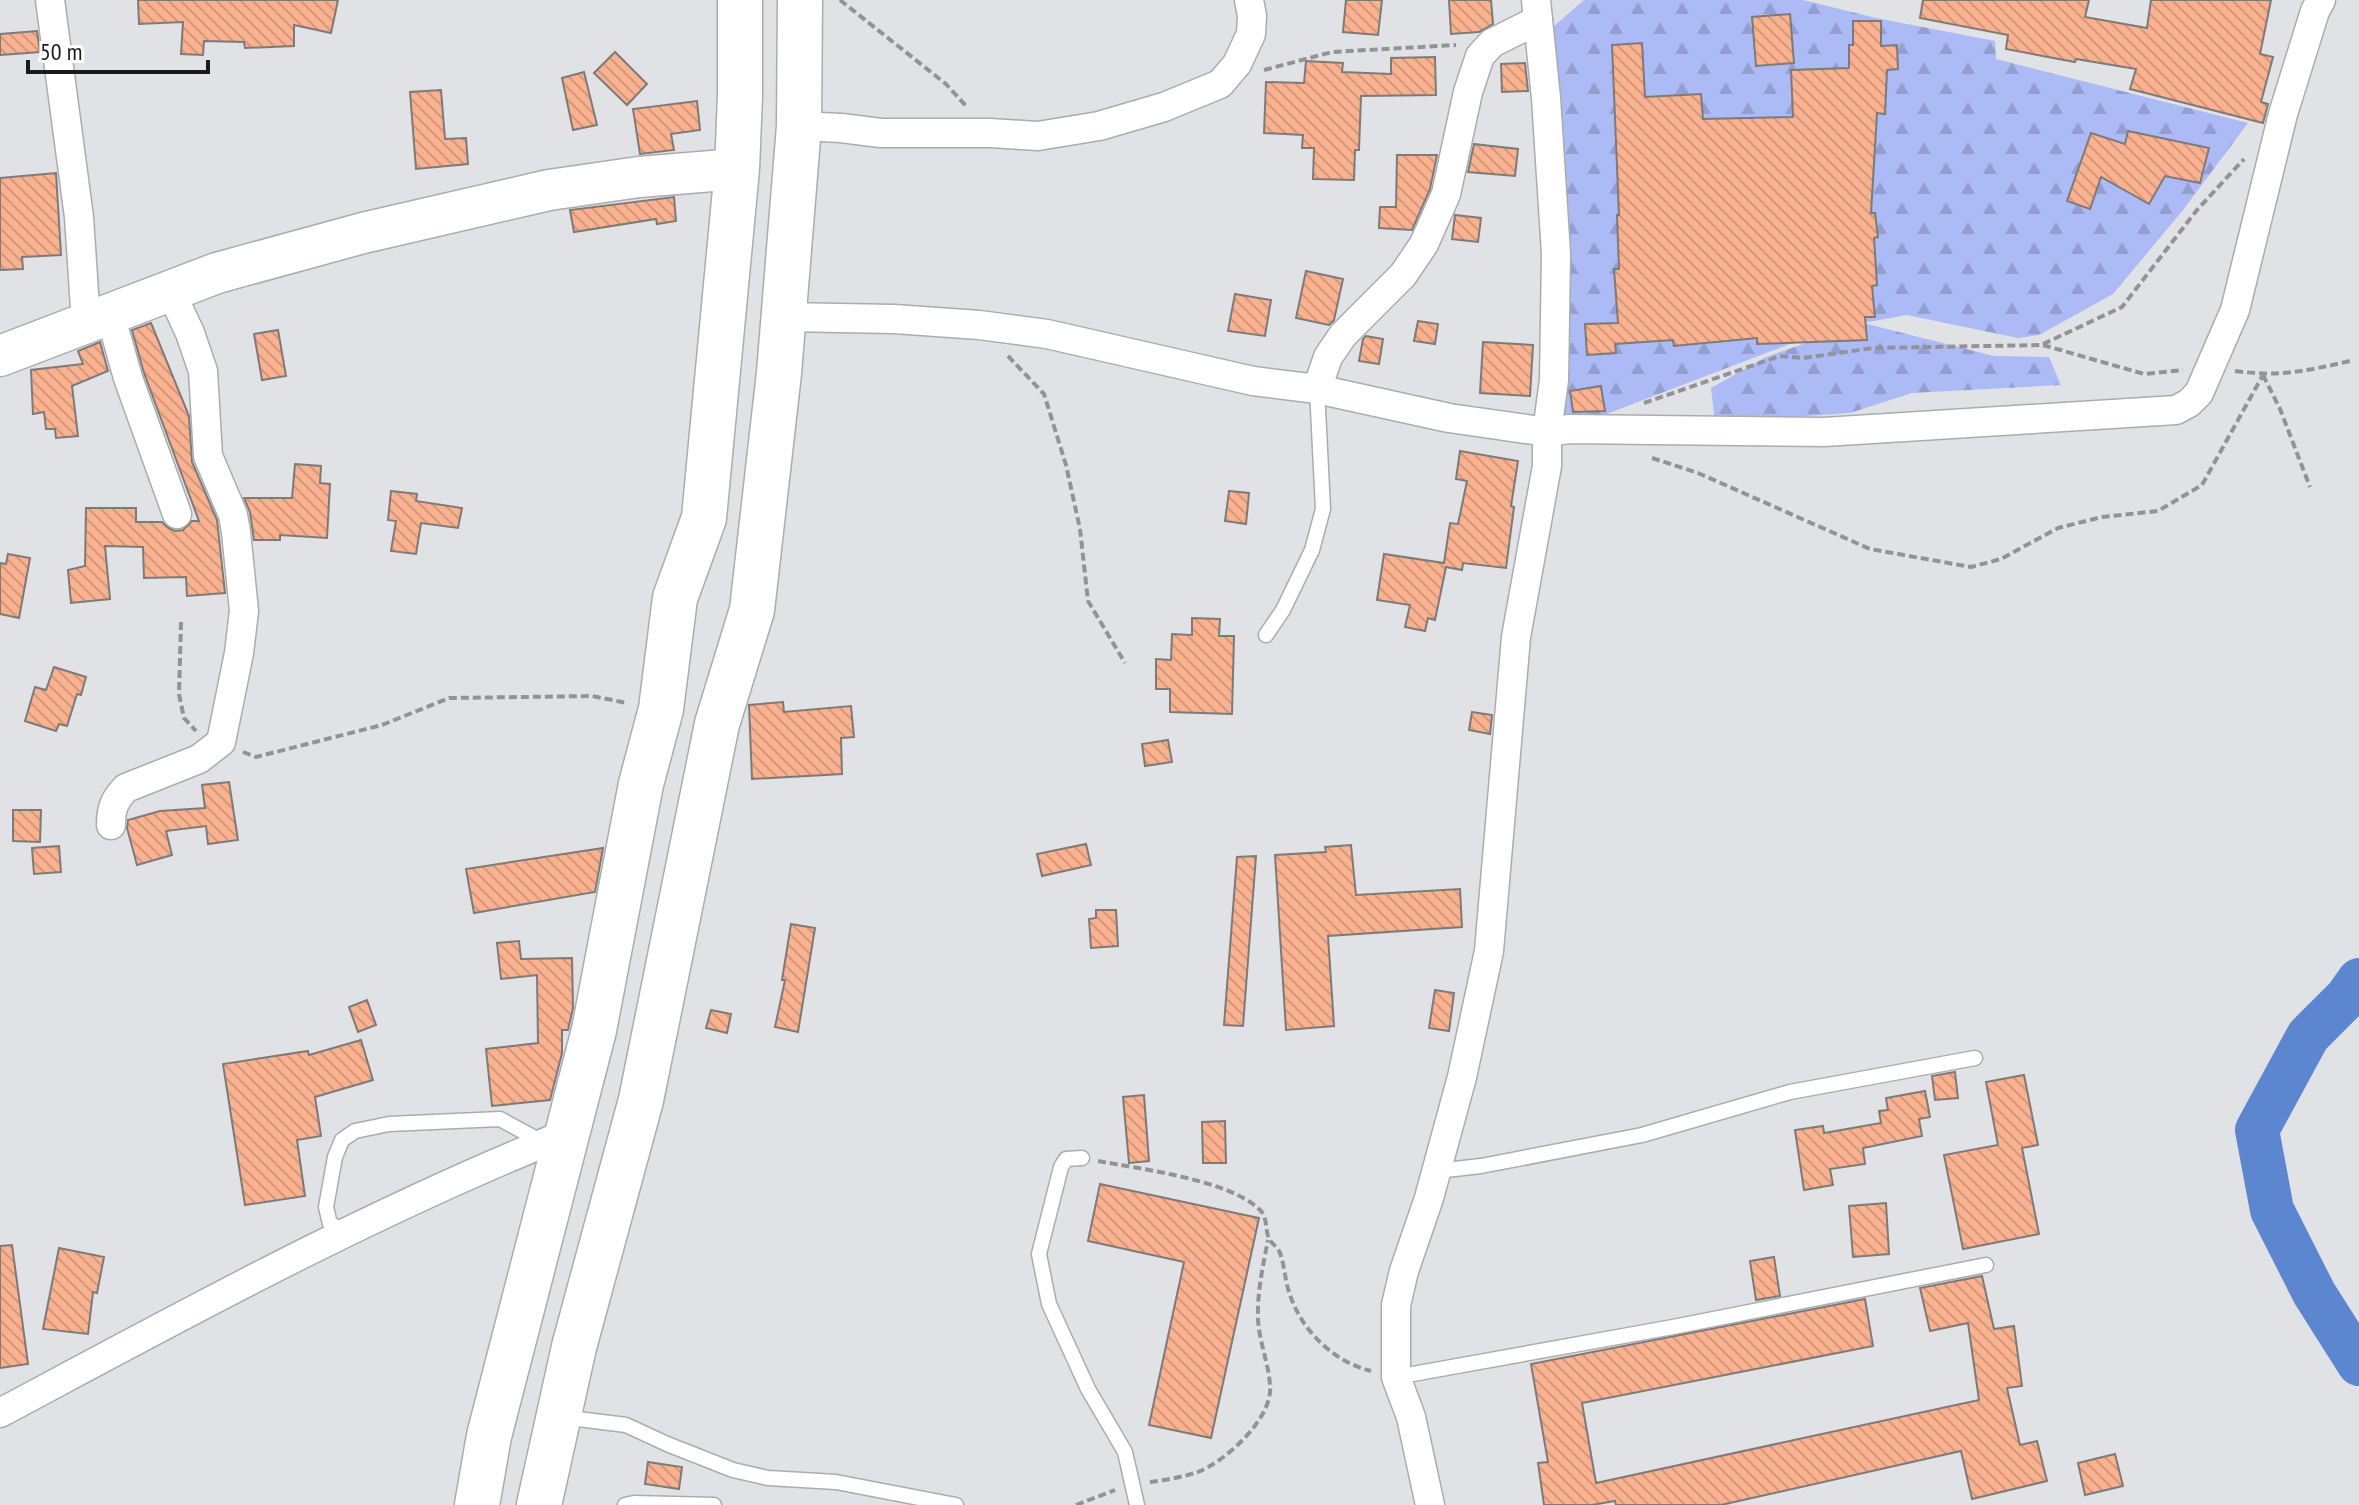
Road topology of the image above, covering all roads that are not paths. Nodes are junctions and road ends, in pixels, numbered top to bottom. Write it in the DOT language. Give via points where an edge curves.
graph roads {
  1 [pos="50,0"];
  2 [pos="740,0"];
  3 [pos="800,0"];
  4 [pos="1249,0"];
  5 [pos="2321,0"];
  6 [pos="1537,10"];
  7 [pos="799,126"];
  8 [pos="737,169"];
  9 [pos="170,290"];
  10 [pos="784,317"];
  11 [pos="98,319"];
  12 [pos="0,356"];
  13 [pos="1317,389"];
  14 [pos="1547,432"];
  15 [pos="177,514"];
  16 [pos="1266,635"];
  17 [pos="111,825"];
  18 [pos="600,1002"];
  19 [pos="659,1018"];
  20 [pos="1975,1058"];
  21 [pos="555,1138"];
  22 [pos="1082,1158"];
  23 [pos="1437,1171"];
  24 [pos="348,1233"];
  25 [pos="1986,1265"];
  26 [pos="1396,1377"];
  27 [pos="0,1413"];
  28 [pos="557,1416"];
  29 [pos="477,1505"];
  30 [pos="539,1505"];
  31 [pos="625,1505"];
  32 [pos="714,1505"];
  33 [pos="956,1505"];
  34 [pos="1137,1505"];
  35 [pos="1430,1505"];
  1 -- 11 [label="street"];
  2 -- 8 [label="highway"];
  3 -- 7 [label="highway"];
  4 -- 7 [label="street" via="1251,34 1220,84 1099,126 1038,136"];
  5 -- 14 [label="street" via="2283,114 2235,310 2212,367 2189,403 2161,412 1824,432"];
  6 -- 13 [label="street" via="1480,56 1446,194 1424,244 1403,275 1343,335"];
  6 -- 14 [label="street" via="1556,254 1554,380"];
  7 -- 10 [label="highway"];
  8 -- 9 [label="street" via="549,190 256,261"];
  8 -- 18 [label="highway" via="704,518 675,598 661,709 641,784"];
  9 -- 11 [label="street"];
  9 -- 17 [label="street" via="203,371 208,456 233,515 244,611 221,742 199,759 126,788 111,809"];
  10 -- 13 [label="street" via="894,319 1047,334 1253,381"];
  10 -- 19 [label="highway" via="752,610 717,724"];
  11 -- 12 [label="street"];
  11 -- 15 [label="street" via="128,378"];
  13 -- 14 [label="street" via="1449,418"];
  13 -- 16 [label="lane" via="1323,509 1312,550"];
  14 -- 23 [label="street" via="1547,466 1516,637 1489,951"];
  18 -- 19 [label="highway"];
  18 -- 21 [label="highway"];
  19 -- 28 [label="highway"];
  20 -- 23 [label="lane" via="1790,1092 1642,1135"];
  21 -- 24 [label="street"];
  21 -- 24 [label="lane" via="500,1119 389,1124 355,1131 342,1140 335,1157 326,1207 330,1224"];
  21 -- 29 [label="highway"];
  22 -- 34 [label="lane" via="1066,1159 1061,1167 1039,1254 1049,1304 1088,1389 1125,1452"];
  23 -- 26 [label="street" via="1396,1305"];
  24 -- 27 [label="street"];
  25 -- 26 [label="lane"];
  26 -- 35 [label="street" via="1411,1417"];
  28 -- 30 [label="highway"];
  28 -- 33 [label="lane" via="626,1425 733,1470 768,1478 836,1482"];
  31 -- 32 [label="lane"];
}
